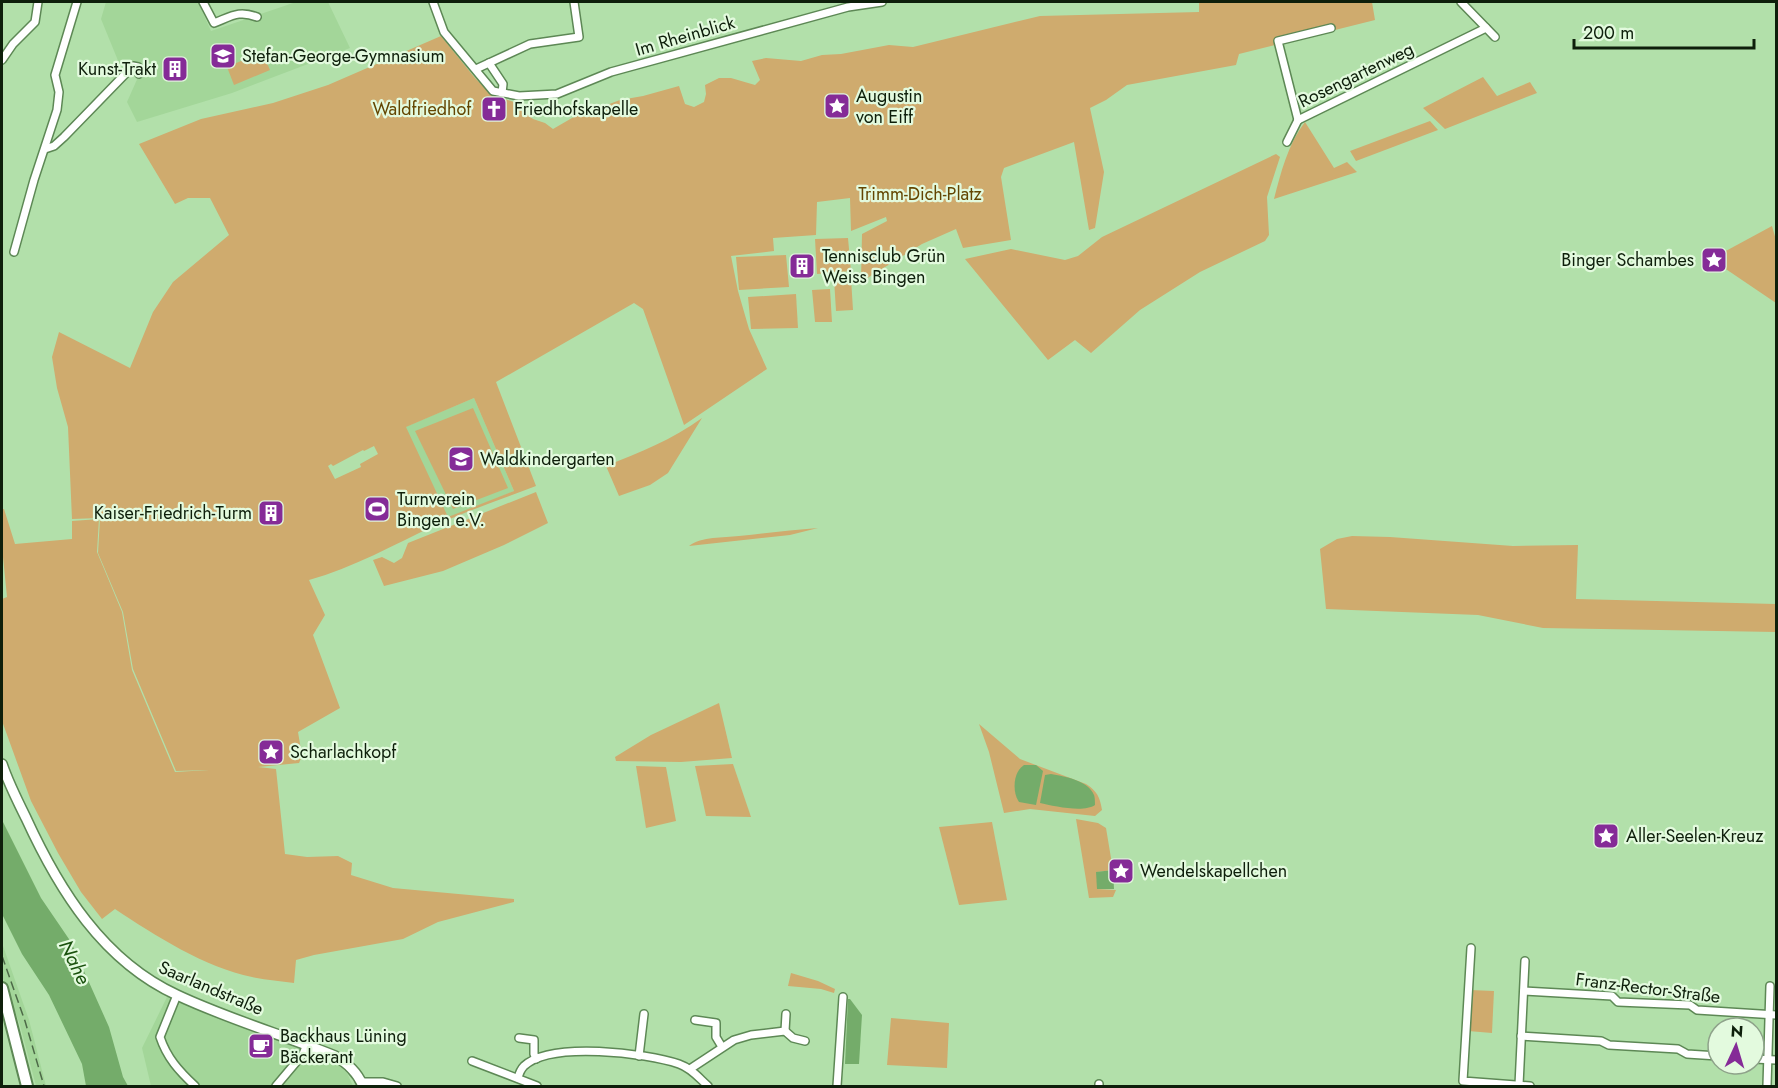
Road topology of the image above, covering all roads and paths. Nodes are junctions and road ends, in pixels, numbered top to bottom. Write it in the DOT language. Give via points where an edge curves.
graph roads {
  1 [pos="38,2"];
  2 [pos="77,2"];
  3 [pos="203,2"];
  4 [pos="433,2"];
  5 [pos="574,2"];
  6 [pos="882,2"];
  7 [pos="1461,2"];
  8 [pos="219,12"];
  9 [pos="211,17"];
  10 [pos="257,17"];
  11 [pos="1331,28"];
  12 [pos="1486,28"];
  13 [pos="1495,37"];
  14 [pos="2,60"];
  15 [pos="489,63"];
  16 [pos="476,69"];
  17 [pos="139,74"];
  18 [pos="502,93"];
  19 [pos="1298,120"];
  20 [pos="1287,142"];
  21 [pos="45,149"];
  22 [pos="14,252"];
  23 [pos="2,764"];
  24 [pos="1471,948"];
  25 [pos="1525,961"];
  26 [pos="1770,986"];
  27 [pos="2,988"];
  28 [pos="1524,991"];
  29 [pos="177,995"];
  30 [pos="843,997"];
  31 [pos="644,1014"];
  32 [pos="786,1014"];
  33 [pos="1773,1015"];
  34 [pos="695,1020"];
  35 [pos="785,1031"];
  36 [pos="1521,1036"];
  37 [pos="519,1038"];
  38 [pos="805,1041"];
  39 [pos="307,1044"];
  40 [pos="722,1047"];
  41 [pos="1706,1055"];
  42 [pos="639,1056"];
  43 [pos="536,1059"];
  44 [pos="1772,1060"];
  45 [pos="471,1061"];
  46 [pos="690,1069"];
  47 [pos="518,1078"];
  48 [pos="362,1084"];
  49 [pos="27,1086"];
  50 [pos="195,1086"];
  51 [pos="276,1086"];
  52 [pos="397,1086"];
  53 [pos="537,1086"];
  54 [pos="708,1086"];
  55 [pos="837,1086"];
  56 [pos="1519,1086"];
  57 [pos="1530,1086"];
  58 [pos="1767,1086"];
  1 -- 14 [label="street" via="35,22"];
  2 -- 21 [label="street" via="55,75 59,92 57,110"];
  3 -- 9 [label="street"];
  4 -- 16 [label="street" via="444,32"];
  5 -- 15 [label="street" via="579,37 530,44"];
  6 -- 18 [label="street, Im Rheinblick" via="848,7 611,72 557,93"];
  7 -- 12 [label="street"];
  8 -- 9 [label="street"];
  9 -- 10 [label="street" via="214,23 246,13"];
  11 -- 19 [label="street, Rosengartenweg" via="1278,41"];
  12 -- 13 [label="street"];
  12 -- 19 [label="street, Rosengartenweg"];
  15 -- 16 [label="street"];
  15 -- 18 [label="street" via="503,84"];
  16 -- 18 [label="street" via="493,91"];
  17 -- 21 [label="street" via="134,66 64,137"];
  19 -- 20 [label="street"];
  21 -- 22 [label="street"];
  23 -- 29 [label="main road, Saarlandstraße" via="42,853 84,919 127,964"];
  24 -- 56 [label="street" via="1463,1081"];
  25 -- 28 [label="street"];
  26 -- 33 [label="street"];
  27 -- 49 [label="main road"];
  28 -- 33 [label="street, Franz-Rector-Straße" via="1611,996 1618,1002 1690,1005 1697,1010"];
  28 -- 36 [label="street"];
  29 -- 39 [label="main road, Saarlandstraße"];
  29 -- 50 [label="street" via="160,1037 165,1052"];
  30 -- 55 [label="street"];
  31 -- 42 [label="street"];
  32 -- 35 [label="street"];
  33 -- 44 [label="street"];
  34 -- 40 [label="street" via="716,1023 716,1037"];
  35 -- 38 [label="street"];
  35 -- 40 [label="street" via="742,1037"];
  36 -- 41 [label="street" via="1678,1049"];
  36 -- 56 [label="street"];
  37 -- 43 [label="street" via="534,1040"];
  39 -- 48 [label="main road, Saarlandstraße" via="343,1061"];
  39 -- 51 [label="street"];
  40 -- 46 [label="street"];
  42 -- 43 [label="street" via="568,1052"];
  42 -- 46 [label="street"];
  43 -- 47 [label="street" via="525,1065"];
  44 -- 58 [label="street"];
  45 -- 47 [label="street"];
  46 -- 54 [label="street"];
  47 -- 53 [label="street"];
  48 -- 52 [label="street, Saarlandstraße" via="384,1082"];
  56 -- 57 [label="street"];
}
